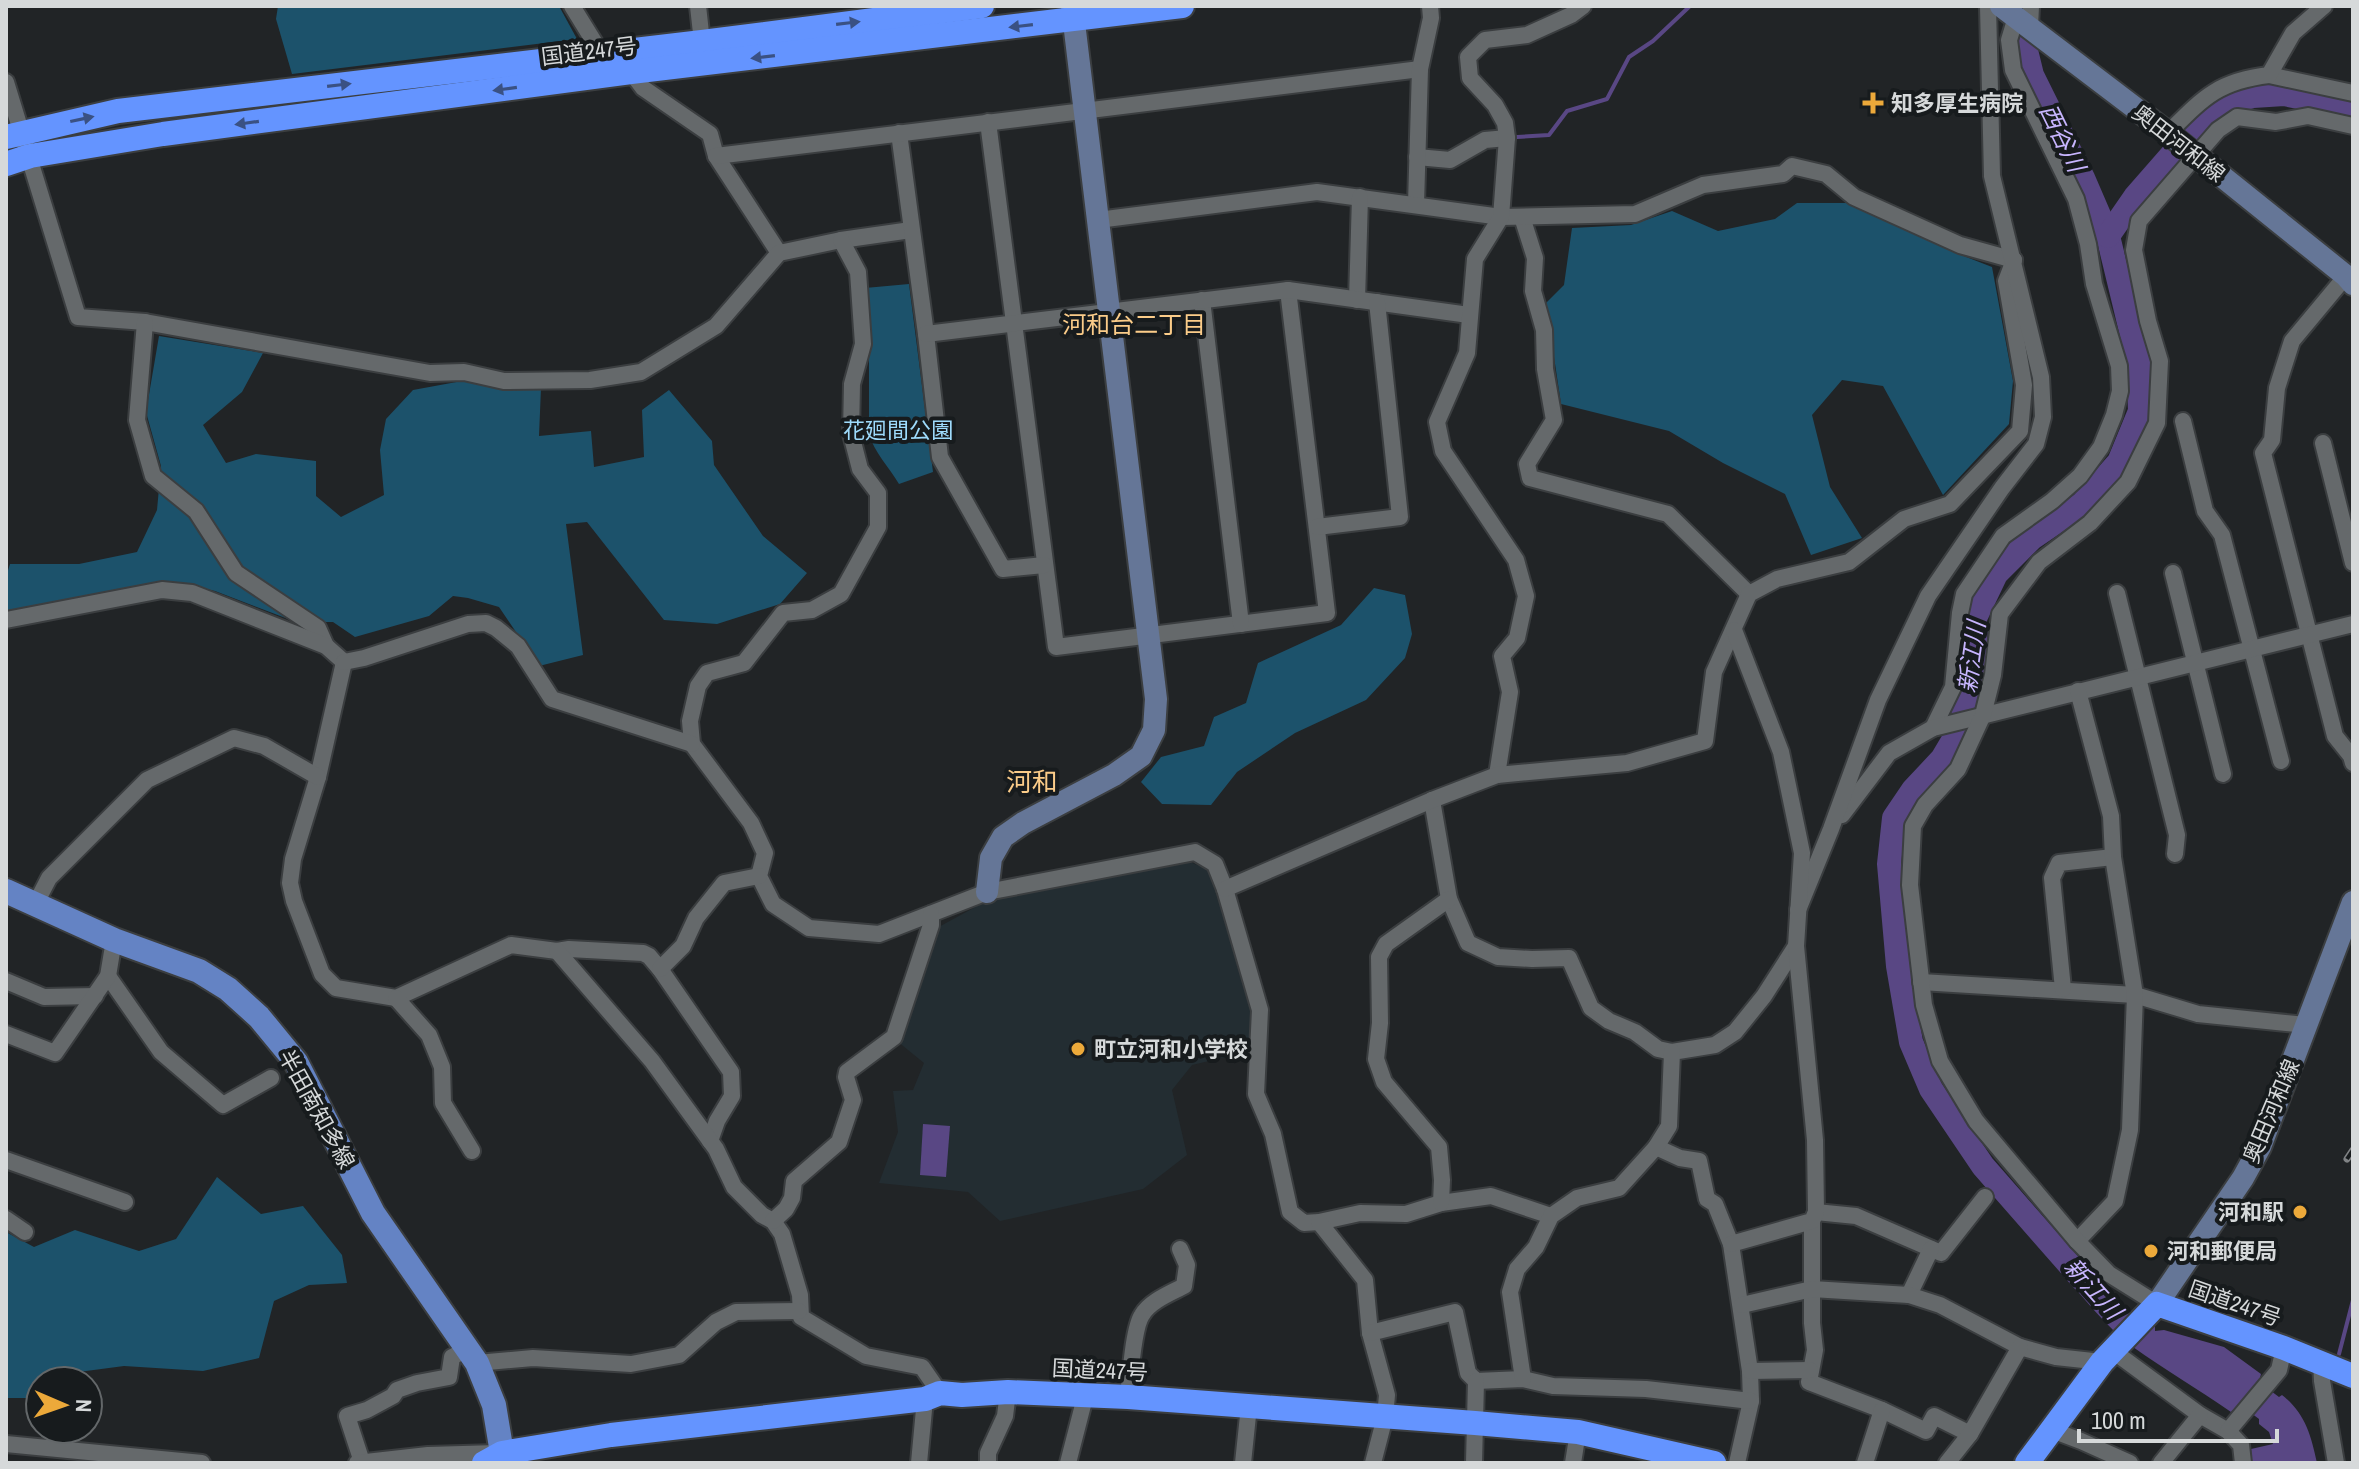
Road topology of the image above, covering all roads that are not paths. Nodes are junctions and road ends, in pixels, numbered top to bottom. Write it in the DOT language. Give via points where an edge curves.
graph roads {
  1 [pos="572,6"];
  2 [pos="698,6"];
  3 [pos="982,6"];
  4 [pos="1182,6"];
  5 [pos="1430,6"];
  6 [pos="1583,6"];
  7 [pos="2324,6"];
  8 [pos="2012,12"];
  9 [pos="1072,13"];
  10 [pos="702,42"];
  11 [pos="601,53"];
  12 [pos="1420,69"];
  13 [pos="631,72"];
  14 [pos="2269,75"];
  15 [pos="6,82"];
  16 [pos="2353,93"];
  17 [pos="1084,112"];
  18 [pos="988,122"];
  19 [pos="2353,126"];
  20 [pos="899,133"];
  21 [pos="2168,133"];
  22 [pos="14,134"];
  23 [pos="1507,138"];
  24 [pos="30,156"];
  25 [pos="716,156"];
  26 [pos="2197,156"];
  27 [pos="1417,157"];
  28 [pos="6,164"];
  29 [pos="1360,197"];
  30 [pos="1416,204"];
  31 [pos="1501,217"];
  32 [pos="1522,217"];
  33 [pos="1098,220"];
  34 [pos="911,230"];
  35 [pos="841,240"];
  36 [pos="779,253"];
  37 [pos="2014,260"];
  38 [pos="2349,280"];
  39 [pos="1288,290"];
  40 [pos="1202,300"];
  41 [pos="1357,300"];
  42 [pos="1377,302"];
  43 [pos="1109,310"];
  44 [pos="1469,315"];
  45 [pos="145,322"];
  46 [pos="1013,324"];
  47 [pos="926,334"];
  48 [pos="2183,421"];
  49 [pos="2323,443"];
  50 [pos="1317,527"];
  51 [pos="2353,563"];
  52 [pos="1044,565"];
  53 [pos="2173,573"];
  54 [pos="2117,593"];
  55 [pos="1749,594"];
  56 [pos="6,620"];
  57 [pos="1241,624"];
  58 [pos="2353,624"];
  59 [pos="1734,630"];
  60 [pos="2309,634"];
  61 [pos="1149,636"];
  62 [pos="326,646"];
  63 [pos="2252,648"];
  64 [pos="344,662"];
  65 [pos="2194,663"];
  66 [pos="2137,676"];
  67 [pos="2078,691"];
  68 [pos="1983,715"];
  69 [pos="1939,726"];
  70 [pos="692,744"];
  71 [pos="2281,761"];
  72 [pos="2353,763"];
  73 [pos="2223,774"];
  74 [pos="1497,775"];
  75 [pos="318,777"];
  76 [pos="1432,800"];
  77 [pos="1831,829"];
  78 [pos="2175,854"];
  79 [pos="2113,857"];
  80 [pos="759,876"];
  81 [pos="1225,889"];
  82 [pos="6,891"];
  83 [pos="987,892"];
  84 [pos="1449,899"];
  85 [pos="2353,902"];
  86 [pos="35,905"];
  87 [pos="1798,910"];
  88 [pos="931,914"];
  89 [pos="114,940"];
  90 [pos="1796,946"];
  91 [pos="557,951"];
  92 [pos="660,969"];
  93 [pos="108,976"];
  94 [pos="6,981"];
  95 [pos="1921,982"];
  96 [pos="2063,989"];
  97 [pos="2135,995"];
  98 [pos="95,996"];
  99 [pos="396,998"];
  100 [pos="2306,1025"];
  101 [pos="6,1034"];
  102 [pos="1672,1052"];
  103 [pos="271,1078"];
  104 [pos="710,1141"];
  105 [pos="1656,1147"];
  106 [pos="472,1151"];
  107 [pos="6,1160"];
  108 [pos="1985,1197"];
  109 [pos="125,1202"];
  110 [pos="1441,1203"];
  111 [pos="1551,1216"];
  112 [pos="1814,1216"];
  113 [pos="6,1219"];
  114 [pos="773,1221"];
  115 [pos="1319,1222"];
  116 [pos="25,1232"];
  117 [pos="2077,1241"];
  118 [pos="1731,1244"];
  119 [pos="1180,1249"];
  120 [pos="1931,1249"];
  121 [pos="1812,1289"];
  122 [pos="1909,1295"];
  123 [pos="1742,1305"];
  124 [pos="2153,1309"];
  125 [pos="799,1311"];
  126 [pos="1370,1333"];
  127 [pos="2020,1347"];
  128 [pos="2111,1352"];
  129 [pos="472,1356"];
  130 [pos="2282,1359"];
  131 [pos="2321,1362"];
  132 [pos="1810,1370"];
  133 [pos="1750,1371"];
  134 [pos="2353,1376"];
  135 [pos="1523,1379"];
  136 [pos="1476,1381"];
  137 [pos="1008,1392"];
  138 [pos="1084,1395"];
  139 [pos="932,1396"];
  140 [pos="1128,1397"];
  141 [pos="1751,1401"];
  142 [pos="1249,1406"];
  143 [pos="1882,1410"];
  144 [pos="2200,1415"];
  145 [pos="1385,1417"];
  146 [pos="1475,1423"];
  147 [pos="2233,1425"];
  148 [pos="2052,1430"];
  149 [pos="1578,1432"];
  150 [pos="1970,1434"];
  151 [pos="6,1444"];
  152 [pos="47,1456"];
  153 [pos="113,1458"];
  154 [pos="498,1460"];
  155 [pos="202,1463"];
  156 [pos="360,1463"];
  157 [pos="919,1463"];
  158 [pos="988,1463"];
  159 [pos="1068,1463"];
  160 [pos="1243,1463"];
  161 [pos="1373,1463"];
  162 [pos="1474,1463"];
  163 [pos="1573,1463"];
  164 [pos="1714,1463"];
  165 [pos="1737,1463"];
  166 [pos="1865,1463"];
  167 [pos="1947,1463"];
  168 [pos="2027,1463"];
  169 [pos="2130,1463"];
  170 [pos="2161,1463"];
  171 [pos="2243,1463"];
  172 [pos="2336,1463"];
  1 -- 11 [label="street"];
  2 -- 10 [label="street"];
  10 -- 3 [label="highway, 国道247号, one-way"];
  4 -- 9 [label="highway, 国道247号"];
  5 -- 12 [label="street"];
  6 -- 23 [label="street" via="1527,35 1485,40 1468,57 1470,78 1495,105"];
  7 -- 14 [label="street" via="2293,33"];
  8 -- 21 [label="street, 奥田河和線"];
  8 -- 37 [label="street" via="1992,176"];
  8 -- 69 [label="street" via="2013,70 2076,199 2119,366 2120,391 2101,447 2080,476 2003,536 1964,594 1953,687"];
  9 -- 13 [label="highway, 国道247号, one-way"];
  9 -- 17 [label="street"];
  10 -- 11 [label="highway, 国道247号"];
  22 -- 11 [label="highway, 国道247号, one-way" via="118,111"];
  12 -- 17 [label="street"];
  12 -- 27 [label="street"];
  13 -- 24 [label="highway, 国道247号, one-way"];
  13 -- 25 [label="street" via="643,88 710,134"];
  14 -- 16 [label="street"];
  14 -- 21 [label="street" via="2243,78 2203,98"];
  15 -- 22 [label="street"];
  17 -- 18 [label="street"];
  17 -- 33 [label="street"];
  18 -- 20 [label="street"];
  18 -- 46 [label="street"];
  19 -- 26 [label="street" via="2308,116 2276,122 2237,117"];
  20 -- 25 [label="street"];
  20 -- 34 [label="street"];
  21 -- 26 [label="street, 奥田河和線"];
  22 -- 24 [label="street"];
  23 -- 27 [label="street" via="1485,140 1450,160"];
  23 -- 31 [label="street"];
  24 -- 28 [label="highway, 国道247号"];
  24 -- 45 [label="street" via="78,317"];
  25 -- 36 [label="street"];
  26 -- 38 [label="street, 奥田河和線"];
  26 -- 68 [label="street" via="2139,221 2134,250 2160,361 2157,423 2128,482 2090,523 2039,562 2000,614"];
  27 -- 30 [label="street"];
  29 -- 30 [label="street"];
  29 -- 33 [label="street" via="1317,192"];
  29 -- 41 [label="street"];
  30 -- 31 [label="street"];
  31 -- 32 [label="street"];
  31 -- 44 [label="street" via="1475,259"];
  32 -- 37 [label="street" via="1635,214 1703,185 1783,174 1792,166 1826,174 1854,197 1960,245"];
  32 -- 55 [label="street" via="1535,258 1533,291 1544,330 1554,420 1527,464 1530,478 1668,514"];
  33 -- 43 [label="street"];
  34 -- 35 [label="street"];
  34 -- 47 [label="street"];
  35 -- 36 [label="street"];
  35 -- 70 [label="street" via="858,272 863,344 852,384 851,434 860,469 878,493 878,527 841,594 812,610 783,613 744,663 707,673 698,686 690,721"];
  36 -- 45 [label="street" via="716,326 641,372 590,380 504,381 464,372 430,373"];
  37 -- 55 [label="street" via="2006,281 2024,385 2020,431 1950,504 1904,519 1849,562 1777,579"];
  37 -- 77 [label="street" via="2041,377 2043,417 2036,444 1928,596 1878,700"];
  38 -- 60 [label="street" via="2292,341 2277,388 2272,440 2263,453"];
  39 -- 40 [label="street"];
  39 -- 41 [label="street"];
  39 -- 50 [label="street"];
  40 -- 43 [label="street"];
  40 -- 57 [label="street"];
  41 -- 42 [label="street"];
  42 -- 44 [label="street"];
  42 -- 50 [label="street" via="1400,517"];
  43 -- 46 [label="street"];
  43 -- 61 [label="street"];
  44 -- 74 [label="street" via="1467,353 1437,422 1443,451 1516,560 1526,596 1517,638 1502,656 1510,692"];
  45 -- 62 [label="street" via="137,420 153,476 196,511 236,573 318,628"];
  46 -- 47 [label="street"];
  46 -- 52 [label="street"];
  47 -- 52 [label="street" via="940,457 1003,569"];
  48 -- 63 [label="street" via="2205,511 2222,535"];
  49 -- 51 [label="street"];
  50 -- 57 [label="street" via="1327,613"];
  52 -- 61 [label="street" via="1056,647"];
  53 -- 65 [label="street"];
  54 -- 66 [label="street"];
  55 -- 59 [label="street"];
  56 -- 62 [label="street" via="162,590 192,593"];
  57 -- 61 [label="street"];
  58 -- 60 [label="street"];
  59 -- 74 [label="street" via="1714,672 1705,741 1627,763"];
  59 -- 87 [label="street" via="1781,752 1802,853"];
  60 -- 63 [label="street"];
  60 -- 72 [label="street" via="2335,736"];
  61 -- 83 [label="street" via="1154,730 1141,756 1003,837 991,858"];
  62 -- 64 [label="street"];
  63 -- 65 [label="street"];
  63 -- 71 [label="street"];
  64 -- 70 [label="street" via="486,623 518,646 552,699"];
  64 -- 75 [label="street"];
  65 -- 66 [label="street"];
  65 -- 73 [label="street"];
  66 -- 67 [label="street"];
  66 -- 78 [label="street" via="2177,835"];
  67 -- 68 [label="street"];
  67 -- 79 [label="street" via="2111,816"];
  68 -- 69 [label="street"];
  68 -- 95 [label="street" via="1958,769 1913,826 1910,885"];
  69 -- 77 [label="street" via="1889,753"];
  70 -- 80 [label="street" via="751,823 765,853"];
  74 -- 76 [label="street"];
  75 -- 86 [label="street" via="264,746 234,738 147,780 49,878"];
  75 -- 99 [label="street" via="293,859 294,901 322,974 336,988"];
  76 -- 81 [label="street"];
  76 -- 84 [label="street"];
  77 -- 87 [label="street"];
  79 -- 96 [label="street" via="2059,863 2052,878"];
  79 -- 97 [label="street"];
  80 -- 88 [label="street" via="773,904 809,928 879,934"];
  80 -- 92 [label="street" via="724,883 696,918 683,946"];
  81 -- 83 [label="street" via="1215,864 1195,852"];
  81 -- 115 [label="street" via="1260,1010 1256,1094 1273,1134 1290,1212 1304,1223"];
  82 -- 86 [label="main road, 半田南知多線"];
  83 -- 88 [label="street"];
  84 -- 102 [label="street" via="1468,943 1498,957 1569,958 1591,1008 1658,1049"];
  84 -- 110 [label="street" via="1386,944 1379,957 1376,1059 1384,1082 1439,1147"];
  85 -- 100 [label="street, 奥田河和線"];
  86 -- 89 [label="main road, 半田南知多線"];
  87 -- 90 [label="street"];
  88 -- 114 [label="street" via="894,1037 847,1072 853,1100 839,1142 794,1181 792,1198"];
  89 -- 93 [label="street"];
  89 -- 129 [label="main road, 半田南知多線" via="199,971 259,1017 296,1062 373,1213"];
  90 -- 102 [label="street" via="1735,1032 1715,1045"];
  90 -- 112 [label="street" via="1815,1140"];
  91 -- 92 [label="street" via="636,951"];
  91 -- 99 [label="street" via="511,945"];
  91 -- 104 [label="street" via="652,1061"];
  92 -- 104 [label="street" via="731,1072 732,1096"];
  93 -- 98 [label="street"];
  93 -- 103 [label="street" via="161,1052 223,1105"];
  94 -- 98 [label="street" via="44,997"];
  95 -- 96 [label="street"];
  95 -- 117 [label="street" via="1940,1061 1954,1085 1976,1121"];
  96 -- 97 [label="street"];
  97 -- 100 [label="street" via="2198,1014"];
  97 -- 117 [label="street" via="2130,1130 2115,1201"];
  98 -- 101 [label="street" via="55,1053"];
  99 -- 106 [label="street" via="429,1035 442,1067 443,1103"];
  100 -- 124 [label="street, 奥田河和線" via="2260,1147"];
  102 -- 105 [label="street" via="1669,1126"];
  104 -- 114 [label="street" via="734,1187"];
  105 -- 111 [label="street" via="1619,1188 1577,1198"];
  105 -- 118 [label="street" via="1699,1161 1707,1199 1715,1204"];
  107 -- 109 [label="street"];
  108 -- 120 [label="street" via="1941,1253"];
  110 -- 111 [label="street" via="1491,1196"];
  110 -- 115 [label="street" via="1406,1214 1360,1213"];
  111 -- 135 [label="street" via="1536,1247 1517,1269 1510,1292"];
  112 -- 118 [label="street"];
  112 -- 120 [label="street" via="1856,1216"];
  112 -- 121 [label="street"];
  113 -- 116 [label="street"];
  114 -- 125 [label="street" via="800,1295"];
  115 -- 126 [label="street" via="1365,1280"];
  117 -- 124 [label="street"];
  118 -- 123 [label="street"];
  119 -- 140 [label="street" via="1187,1265 1184,1286 1141,1315"];
  120 -- 122 [label="street"];
  121 -- 122 [label="street"];
  121 -- 123 [label="street"];
  121 -- 132 [label="street" via="1815,1350"];
  122 -- 127 [label="street" via="1940,1305"];
  123 -- 133 [label="street"];
  124 -- 128 [label="highway"];
  124 -- 130 [label="highway, 国道247号"];
  125 -- 129 [label="street" via="736,1312 716,1322 679,1355 631,1364"];
  125 -- 139 [label="street" via="822,1332 866,1356 922,1367"];
  126 -- 136 [label="street" via="1455,1312 1468,1373"];
  126 -- 145 [label="street" via="1387,1395"];
  127 -- 128 [label="street" via="2056,1357"];
  127 -- 150 [label="street"];
  128 -- 144 [label="street"];
  128 -- 148 [label="highway"];
  129 -- 154 [label="main road, 半田南知多線" via="494,1405"];
  129 -- 156 [label="street" via="452,1357 449,1377 397,1390 347,1416"];
  130 -- 131 [label="highway, 国道247号"];
  130 -- 147 [label="street"];
  131 -- 134 [label="highway, 国道247号"];
  131 -- 172 [label="street"];
  132 -- 133 [label="street"];
  132 -- 143 [label="street" via="1809,1382"];
  133 -- 141 [label="street"];
  135 -- 136 [label="street"];
  135 -- 141 [label="street" via="1553,1386 1646,1389"];
  136 -- 146 [label="street"];
  137 -- 138 [label="highway, 国道247号"];
  137 -- 139 [label="highway, 国道247号"];
  137 -- 158 [label="street"];
  138 -- 140 [label="highway, 国道247号"];
  138 -- 159 [label="street"];
  139 -- 154 [label="highway, 国道247号" via="611,1435"];
  139 -- 157 [label="street"];
  140 -- 142 [label="highway, 国道247号"];
  141 -- 165 [label="street"];
  142 -- 145 [label="highway, 国道247号"];
  142 -- 160 [label="street"];
  143 -- 150 [label="street" via="1926,1431 1934,1416"];
  143 -- 166 [label="street"];
  144 -- 147 [label="street"];
  144 -- 170 [label="street"];
  145 -- 146 [label="highway, 国道247号"];
  145 -- 161 [label="street"];
  146 -- 149 [label="highway, 国道247号"];
  146 -- 162 [label="street"];
  147 -- 171 [label="street"];
  148 -- 168 [label="highway"];
  148 -- 169 [label="street"];
  149 -- 163 [label="street"];
  149 -- 164 [label="highway, 国道247号"];
  150 -- 167 [label="street"];
  151 -- 152 [label="street"];
  152 -- 153 [label="street"];
  153 -- 155 [label="street"];
  154 -- 156 [label="street" via="428,1455"];
}
